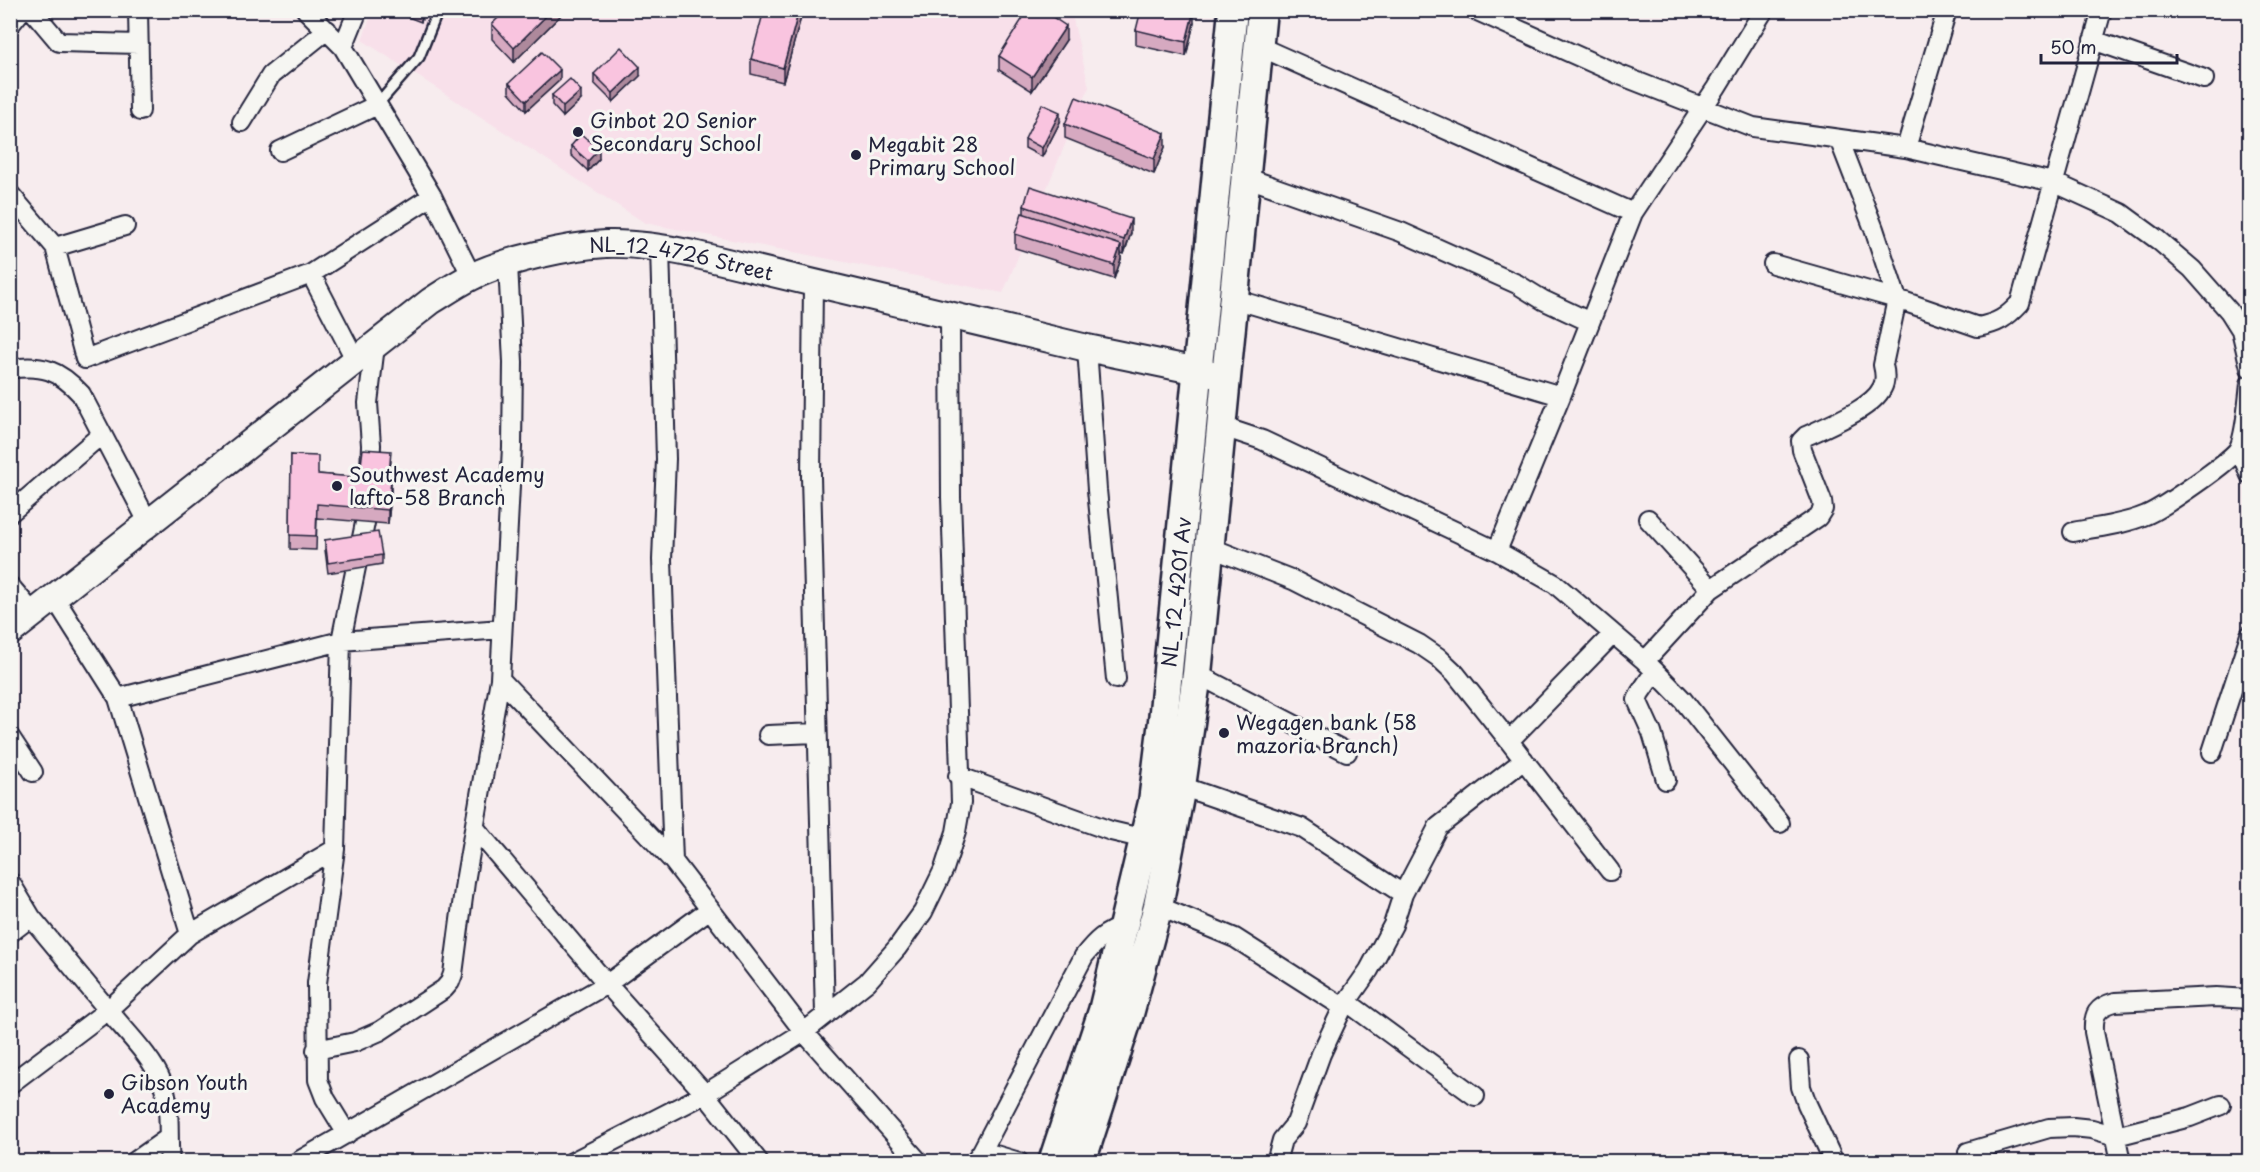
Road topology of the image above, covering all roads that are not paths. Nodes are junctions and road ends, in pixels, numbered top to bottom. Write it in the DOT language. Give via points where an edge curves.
graph roads {
  1 [pos="22,10"];
  2 [pos="32,10"];
  3 [pos="138,10"];
  4 [pos="306,10"];
  5 [pos="358,10"];
  6 [pos="438,10"];
  7 [pos="1233,10"];
  8 [pos="1262,10"];
  9 [pos="1475,10"];
  10 [pos="1764,10"];
  11 [pos="1947,10"];
  12 [pos="2102,10"];
  13 [pos="10,25"];
  14 [pos="327,30"];
  15 [pos="2093,40"];
  16 [pos="139,44"];
  17 [pos="1258,46"];
  18 [pos="344,47"];
  19 [pos="2204,79"];
  20 [pos="377,105"];
  21 [pos="1702,108"];
  22 [pos="140,111"];
  23 [pos="242,122"];
  24 [pos="1839,139"];
  25 [pos="1906,148"];
  26 [pos="280,151"];
  27 [pos="1245,177"];
  28 [pos="2053,182"];
  29 [pos="10,194"];
  30 [pos="432,196"];
  31 [pos="1633,213"];
  32 [pos="125,226"];
  33 [pos="55,247"];
  34 [pos="660,248"];
  35 [pos="508,264"];
  36 [pos="1773,264"];
  37 [pos="311,274"];
  38 [pos="472,277"];
  39 [pos="813,284"];
  40 [pos="1234,299"];
  41 [pos="1897,299"];
  42 [pos="950,315"];
  43 [pos="1590,322"];
  44 [pos="2245,330"];
  45 [pos="1087,348"];
  46 [pos="365,353"];
  47 [pos="85,359"];
  48 [pos="2250,368"];
  49 [pos="10,369"];
  50 [pos="1197,371"];
  51 [pos="1226,376"];
  52 [pos="69,380"];
  53 [pos="2250,384"];
  54 [pos="1561,396"];
  55 [pos="1220,426"];
  56 [pos="102,434"];
  57 [pos="2239,448"];
  58 [pos="2250,475"];
  59 [pos="10,513"];
  60 [pos="1648,519"];
  61 [pos="149,524"];
  62 [pos="2073,532"];
  63 [pos="1209,547"];
  64 [pos="1497,551"];
  65 [pos="10,586"];
  66 [pos="1711,589"];
  67 [pos="54,597"];
  68 [pos="33,614"];
  69 [pos="502,629"];
  70 [pos="10,632"];
  71 [pos="1613,634"];
  72 [pos="2250,635"];
  73 [pos="341,641"];
  74 [pos="1650,666"];
  75 [pos="1197,674"];
  76 [pos="500,679"];
  77 [pos="1116,679"];
  78 [pos="118,698"];
  79 [pos="816,733"];
  80 [pos="768,735"];
  81 [pos="10,737"];
  82 [pos="1509,741"];
  83 [pos="1347,752"];
  84 [pos="2212,752"];
  85 [pos="1524,760"];
  86 [pos="33,772"];
  87 [pos="958,776"];
  88 [pos="1666,780"];
  89 [pos="1181,786"];
  90 [pos="1780,823"];
  91 [pos="475,828"];
  92 [pos="1145,839"];
  93 [pos="335,849"];
  94 [pos="673,861"];
  95 [pos="1610,871"];
  96 [pos="10,882"];
  97 [pos="1403,894"];
  98 [pos="1158,906"];
  99 [pos="710,909"];
  100 [pos="31,917"];
  101 [pos="1124,926"];
  102 [pos="10,933"];
  103 [pos="190,934"];
  104 [pos="607,984"];
  105 [pos="2250,999"];
  106 [pos="1345,1004"];
  107 [pos="108,1010"];
  108 [pos="825,1014"];
  109 [pos="804,1032"];
  110 [pos="316,1050"];
  111 [pos="1798,1060"];
  112 [pos="10,1084"];
  113 [pos="705,1094"];
  114 [pos="1475,1095"];
  115 [pos="2221,1105"];
  116 [pos="347,1134"];
  117 [pos="2115,1136"];
  118 [pos="168,1138"];
  119 [pos="1968,1152"];
  120 [pos="978,1156"];
  121 [pos="134,1161"];
  122 [pos="170,1161"];
  123 [pos="297,1161"];
  124 [pos="572,1161"];
  125 [pos="759,1161"];
  126 [pos="919,1161"];
  127 [pos="1019,1161"];
  128 [pos="1053,1161"];
  129 [pos="1081,1161"];
  130 [pos="1276,1161"];
  131 [pos="1834,1161"];
  132 [pos="2121,1161"];
  1 -- 13 [label="street"];
  2 -- 16 [label="street" via="59,42"];
  3 -- 16 [label="street"];
  4 -- 14 [label="street"];
  5 -- 18 [label="street"];
  6 -- 20 [label="lane" via="418,57"];
  7 -- 50 [label="main road, NL_12_4201 Av"];
  8 -- 17 [label="main road, NL_12_4201 Av"];
  9 -- 21 [label="street"];
  10 -- 21 [label="street"];
  11 -- 25 [label="street"];
  12 -- 15 [label="street"];
  14 -- 18 [label="street"];
  14 -- 23 [label="street" via="271,75"];
  15 -- 19 [label="street"];
  15 -- 28 [label="street"];
  16 -- 22 [label="street"];
  17 -- 27 [label="main road, NL_12_4201 Av"];
  17 -- 31 [label="street"];
  18 -- 20 [label="street"];
  20 -- 26 [label="street"];
  20 -- 30 [label="street"];
  21 -- 24 [label="street" via="1753,127"];
  21 -- 31 [label="street"];
  24 -- 25 [label="street"];
  24 -- 41 [label="street"];
  25 -- 28 [label="street"];
  27 -- 40 [label="main road, NL_12_4201 Av"];
  27 -- 43 [label="street" via="1401,232"];
  28 -- 41 [label="street" via="2020,303 2007,317 1978,327"];
  28 -- 44 [label="street" via="2121,213 2158,240 2192,269"];
  29 -- 33 [label="street"];
  30 -- 37 [label="street"];
  30 -- 38 [label="street"];
  31 -- 43 [label="street"];
  32 -- 33 [label="street"];
  33 -- 47 [label="street"];
  34 -- 35 [label="street, NL_12_4726 Street" via="606,244"];
  34 -- 39 [label="street, NL_12_4726 Street"];
  34 -- 94 [label="street" via="666,459 662,560"];
  35 -- 38 [label="street, NL_12_4726 Street"];
  35 -- 69 [label="street" via="512,447"];
  36 -- 41 [label="street"];
  37 -- 46 [label="street"];
  37 -- 47 [label="street"];
  38 -- 46 [label="street, NL_12_4726 Street" via="431,301"];
  39 -- 42 [label="street, NL_12_4726 Street"];
  39 -- 79 [label="street" via="811,477"];
  40 -- 51 [label="main road, NL_12_4201 Av"];
  40 -- 54 [label="street"];
  41 -- 66 [label="street" via="1882,388 1864,406 1801,441 1822,501 1818,517"];
  42 -- 45 [label="street, NL_12_4726 Street"];
  42 -- 87 [label="street"];
  43 -- 54 [label="street"];
  44 -- 48 [label="street"];
  45 -- 50 [label="street, NL_12_4726 Street"];
  45 -- 77 [label="street"];
  46 -- 61 [label="street, NL_12_4726 Street"];
  46 -- 73 [label="street" via="371,446 366,518"];
  47 -- 52 [label="street"];
  49 -- 52 [label="street" via="46,368"];
  50 -- 51 [label="street, NL_12_4726 Street"];
  50 -- 92 [label="main road, NL_12_4201 Av" via="1163,721"];
  51 -- 55 [label="main road, NL_12_4201 Av"];
  52 -- 56 [label="street"];
  53 -- 57 [label="street"];
  54 -- 64 [label="street"];
  55 -- 63 [label="main road, NL_12_4201 Av"];
  55 -- 64 [label="street" via="1262,440"];
  56 -- 59 [label="street"];
  56 -- 61 [label="street"];
  57 -- 58 [label="street"];
  57 -- 62 [label="street" via="2227,461 2148,514"];
  60 -- 66 [label="street"];
  61 -- 67 [label="street, NL_12_4726 Street"];
  63 -- 75 [label="main road, NL_12_4201 Av"];
  63 -- 82 [label="street" via="1293,580 1419,644 1455,673"];
  64 -- 71 [label="street" via="1555,584"];
  65 -- 68 [label="street"];
  66 -- 74 [label="street"];
  67 -- 68 [label="street, NL_12_4726 Street"];
  67 -- 78 [label="street"];
  68 -- 70 [label="street, NL_12_4726 Street"];
  69 -- 73 [label="street"];
  69 -- 76 [label="street"];
  71 -- 74 [label="street"];
  71 -- 82 [label="street"];
  72 -- 84 [label="street"];
  73 -- 78 [label="street"];
  73 -- 93 [label="street"];
  74 -- 88 [label="street" via="1637,700"];
  74 -- 90 [label="street" via="1683,700"];
  75 -- 83 [label="street"];
  75 -- 89 [label="main road, NL_12_4201 Av"];
  76 -- 91 [label="street"];
  76 -- 94 [label="street"];
  78 -- 103 [label="street"];
  79 -- 80 [label="street"];
  79 -- 108 [label="street"];
  81 -- 86 [label="street"];
  82 -- 85 [label="street"];
  85 -- 95 [label="street"];
  85 -- 97 [label="street" via="1438,827"];
  87 -- 92 [label="street" via="1111,831"];
  87 -- 108 [label="street" via="961,803 956,832 944,869 923,912 867,982"];
  89 -- 97 [label="street" via="1302,828"];
  89 -- 98 [label="main road, NL_12_4201 Av"];
  91 -- 104 [label="street"];
  91 -- 110 [label="street" via="450,982 380,1031 355,1042"];
  92 -- 101 [label="main road, NL_12_4201 Av"];
  93 -- 103 [label="street"];
  93 -- 110 [label="street" via="317,983"];
  94 -- 99 [label="street"];
  96 -- 100 [label="street"];
  97 -- 106 [label="street" via="1387,936"];
  98 -- 106 [label="street" via="1235,938"];
  98 -- 129 [label="main road, NL_12_4201 Av" via="1129,1014"];
  99 -- 104 [label="street"];
  99 -- 109 [label="street"];
  100 -- 102 [label="street"];
  100 -- 107 [label="street"];
  101 -- 120 [label="street" via="1110,930 1084,956"];
  101 -- 128 [label="main road, NL_12_4201 Av" via="1103,1011"];
  103 -- 107 [label="street"];
  104 -- 113 [label="street"];
  104 -- 116 [label="street"];
  105 -- 117 [label="street" via="2115,1002 2097,1010 2094,1032"];
  106 -- 114 [label="street"];
  106 -- 130 [label="street" via="1321,1054 1296,1123 1282,1140"];
  107 -- 112 [label="street"];
  107 -- 118 [label="street" via="154,1066 162,1082 167,1098"];
  108 -- 109 [label="street"];
  109 -- 113 [label="street"];
  109 -- 126 [label="street"];
  110 -- 116 [label="street" via="318,1080"];
  111 -- 131 [label="street" via="1807,1104"];
  113 -- 124 [label="street"];
  113 -- 125 [label="street"];
  115 -- 117 [label="street"];
  116 -- 123 [label="street"];
  117 -- 119 [label="street" via="2092,1129 2049,1128"];
  117 -- 132 [label="street"];
  118 -- 121 [label="street"];
  118 -- 122 [label="street"];
  120 -- 127 [label="street"];
}
